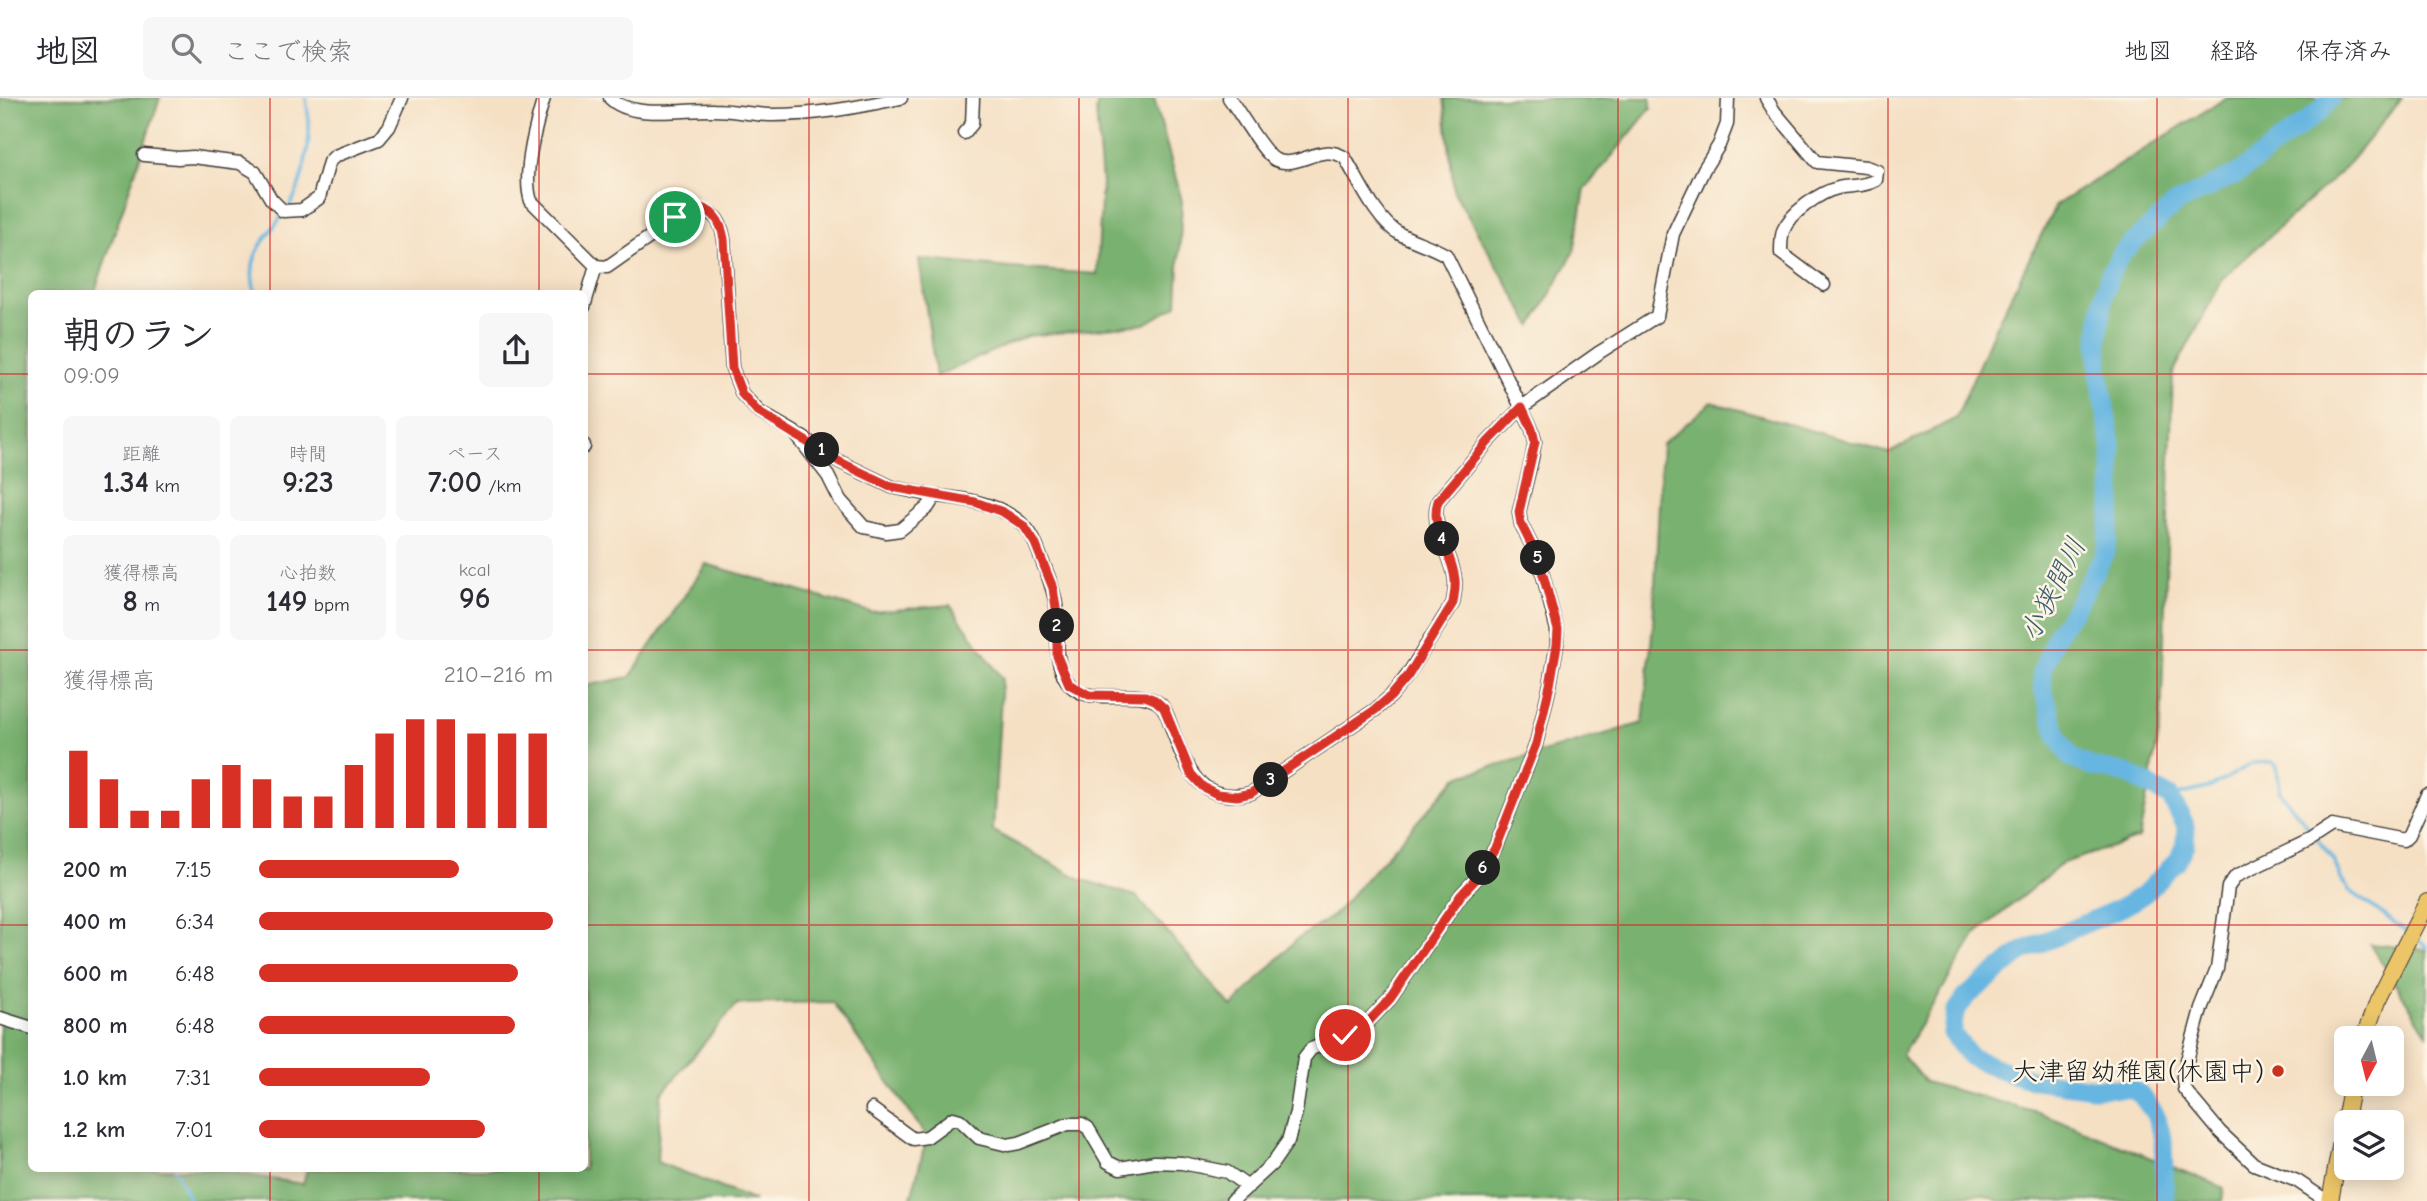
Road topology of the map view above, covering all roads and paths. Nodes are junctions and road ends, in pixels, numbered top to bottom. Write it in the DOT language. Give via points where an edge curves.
graph roads {
  1 [pos="402,98"];
  2 [pos="544,98"];
  3 [pos="610,98"];
  4 [pos="901,98"];
  5 [pos="974,98"];
  6 [pos="1229,98"];
  7 [pos="1728,98"];
  8 [pos="1766,98"];
  9 [pos="964,133"];
  10 [pos="144,155"];
  11 [pos="596,266"];
  12 [pos="1824,285"];
  13 [pos="588,293"];
  14 [pos="1522,407"];
  15 [pos="794,432"];
  16 [pos="935,496"];
  17 [pos="2427,796"];
  18 [pos="2427,902"];
  19 [pos="0,1018"];
  20 [pos="2368,1026"];
  21 [pos="28,1027"];
  22 [pos="2349,1096"];
  23 [pos="872,1109"];
  24 [pos="1248,1187"];
  25 [pos="1232,1201"];
  26 [pos="1245,1201"];
  27 [pos="2328,1201"];
  1 -- 10 [label="street" via="379,139 329,162 319,198 302,211 283,211 255,172 240,163"];
  2 -- 11 [label="street" via="527,190 531,201"];
  3 -- 4 [label="street" via="616,105 649,112 715,110 773,115 850,109"];
  5 -- 9 [label="street" via="972,124"];
  6 -- 14 [label="street" via="1275,160 1288,162 1337,152 1383,221 1399,234 1446,255"];
  7 -- 14 [label="street" via="1727,124 1719,145 1673,234 1657,316"];
  8 -- 12 [label="street" via="1817,162 1877,171 1876,180 1870,183 1825,192 1784,230 1781,253"];
  11 -- 13 [label="street"];
  11 -- 15 [label="street" via="607,267 690,209 713,215 721,223 724,239 732,368 742,394 758,412"];
  14 -- 16 [label="street" via="1438,501 1437,524 1455,578 1453,603 1408,676 1375,710 1251,793 1237,796 1217,794 1191,774 1164,708 1155,700 1089,695 1069,684 1057,656 1053,588 1024,526 984,505"];
  14 -- 24 [label="street" via="1535,442 1519,512 1539,560 1558,630 1536,744 1495,848 1383,1006 1369,1021 1311,1049 1304,1058 1288,1141"];
  15 -- 16 [label="street" via="840,462 892,487"];
  15 -- 16 [label="street" via="864,527 900,530"];
  17 -- 27 [label="street" via="2404,840 2332,826 2236,876 2228,887 2217,969 2201,1009 2184,1089 2255,1164 2297,1181"];
  18 -- 20 [label="main road"];
  19 -- 21 [label="street"];
  22 -- 27 [label="main road"];
  23 -- 24 [label="street" via="920,1140 953,1118 979,1138 1008,1145 1068,1124 1082,1124 1108,1162 1120,1168 1182,1163 1227,1172"];
  24 -- 25 [label="street"];
  24 -- 26 [label="street"];
}
